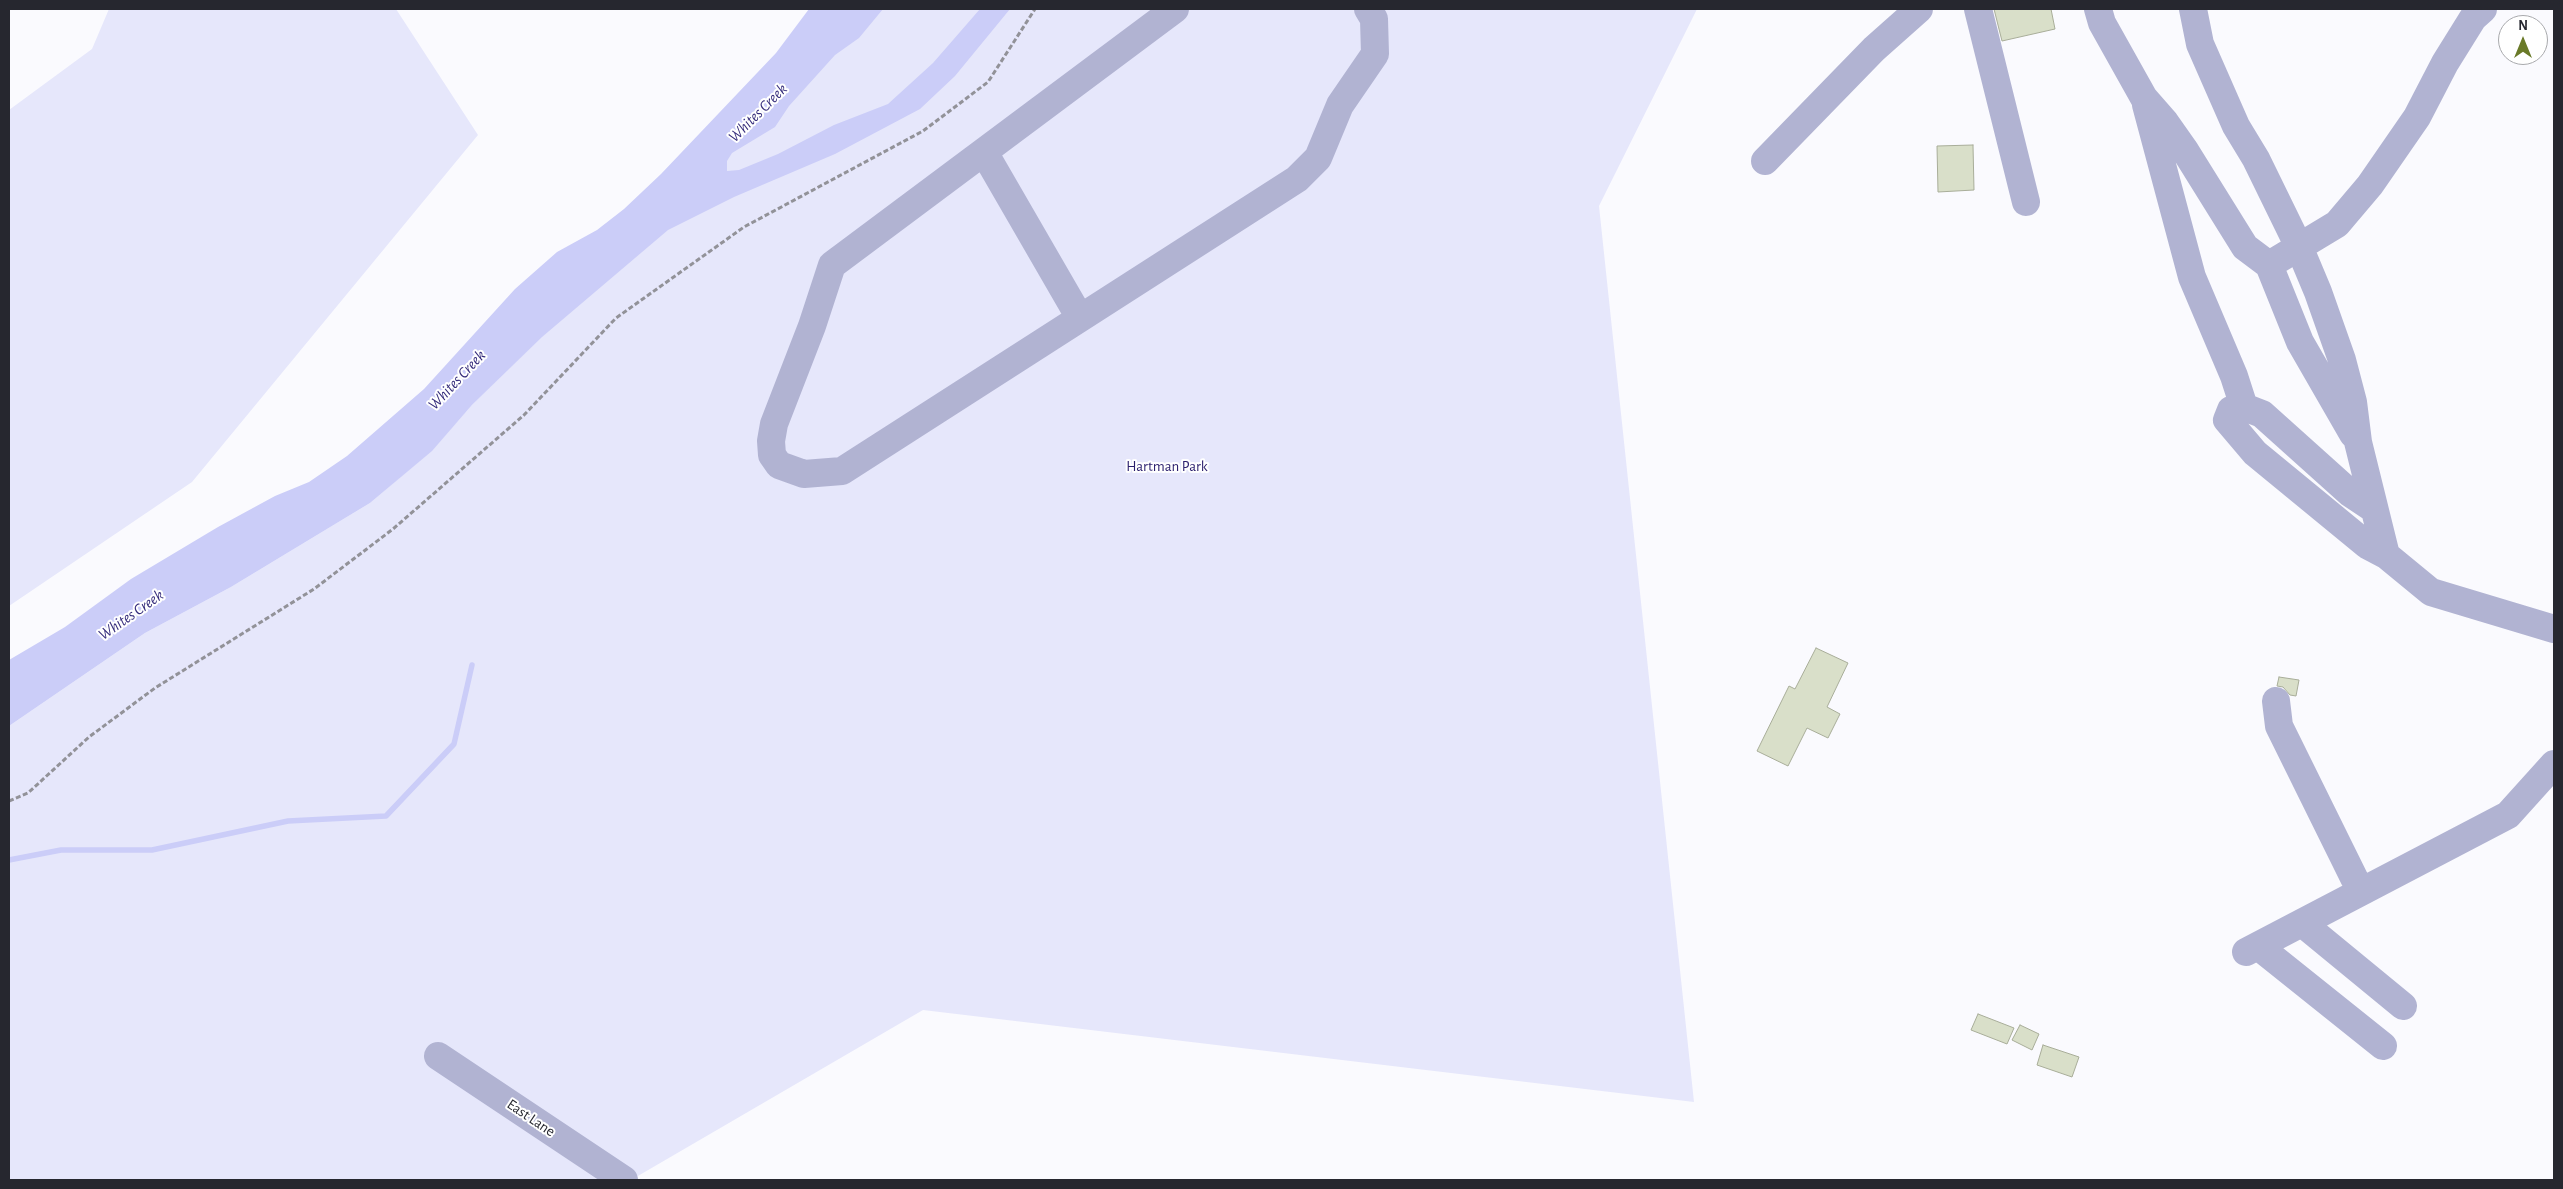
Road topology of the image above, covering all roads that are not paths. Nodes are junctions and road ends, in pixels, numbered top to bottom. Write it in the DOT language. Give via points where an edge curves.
graph roads {
  1 [pos="1175,9"];
  2 [pos="1368,9"];
  3 [pos="1919,9"];
  4 [pos="1978,9"];
  5 [pos="2098,9"];
  6 [pos="2193,9"];
  7 [pos="2484,9"];
  8 [pos="2144,98"];
  9 [pos="984,152"];
  10 [pos="1766,161"];
  11 [pos="2026,202"];
  12 [pos="2300,248"];
  13 [pos="2269,266"];
  14 [pos="1080,318"];
  15 [pos="2244,407"];
  16 [pos="2358,442"];
  17 [pos="2374,509"];
  18 [pos="2386,555"];
  19 [pos="2554,630"];
  20 [pos="2276,702"];
  21 [pos="2554,764"];
  22 [pos="2361,892"];
  23 [pos="2302,923"];
  24 [pos="2403,1006"];
  25 [pos="2383,1046"];
  26 [pos="438,1056"];
  27 [pos="624,1180"];
  1 -- 9 [label="street"];
  2 -- 14 [label="street" via="1374,19 1375,54 1340,105 1318,158 1297,179"];
  3 -- 10 [label="street" via="1874,49"];
  4 -- 11 [label="street"];
  5 -- 8 [label="street" via="2102,23"];
  6 -- 12 [label="street" via="2200,44 2232,117"];
  7 -- 12 [label="street" via="2473,18 2445,62 2417,117 2370,185 2338,224"];
  8 -- 13 [label="street" via="2184,149 2245,247"];
  8 -- 15 [label="street" via="2192,277"];
  9 -- 14 [label="street"];
  9 -- 14 [label="street" via="832,265 774,424 772,455 779,464 804,474 842,471"];
  12 -- 13 [label="street"];
  12 -- 16 [label="street" via="2342,360 2353,402"];
  13 -- 16 [label="street" via="2300,342"];
  15 -- 17 [label="street" via="2262,414 2350,493"];
  15 -- 18 [label="street" via="2231,410 2228,420 2255,454 2366,545"];
  16 -- 17 [label="street"];
  17 -- 18 [label="street"];
  18 -- 19 [label="street" via="2431,592"];
  20 -- 22 [label="street" via="2279,726"];
  21 -- 22 [label="street" via="2508,815"];
  22 -- 23 [label="street"];
  23 -- 24 [label="street"];
  23 -- 25 [label="street" via="2252,949"];
  26 -- 27 [label="street, East Lane"];
}
